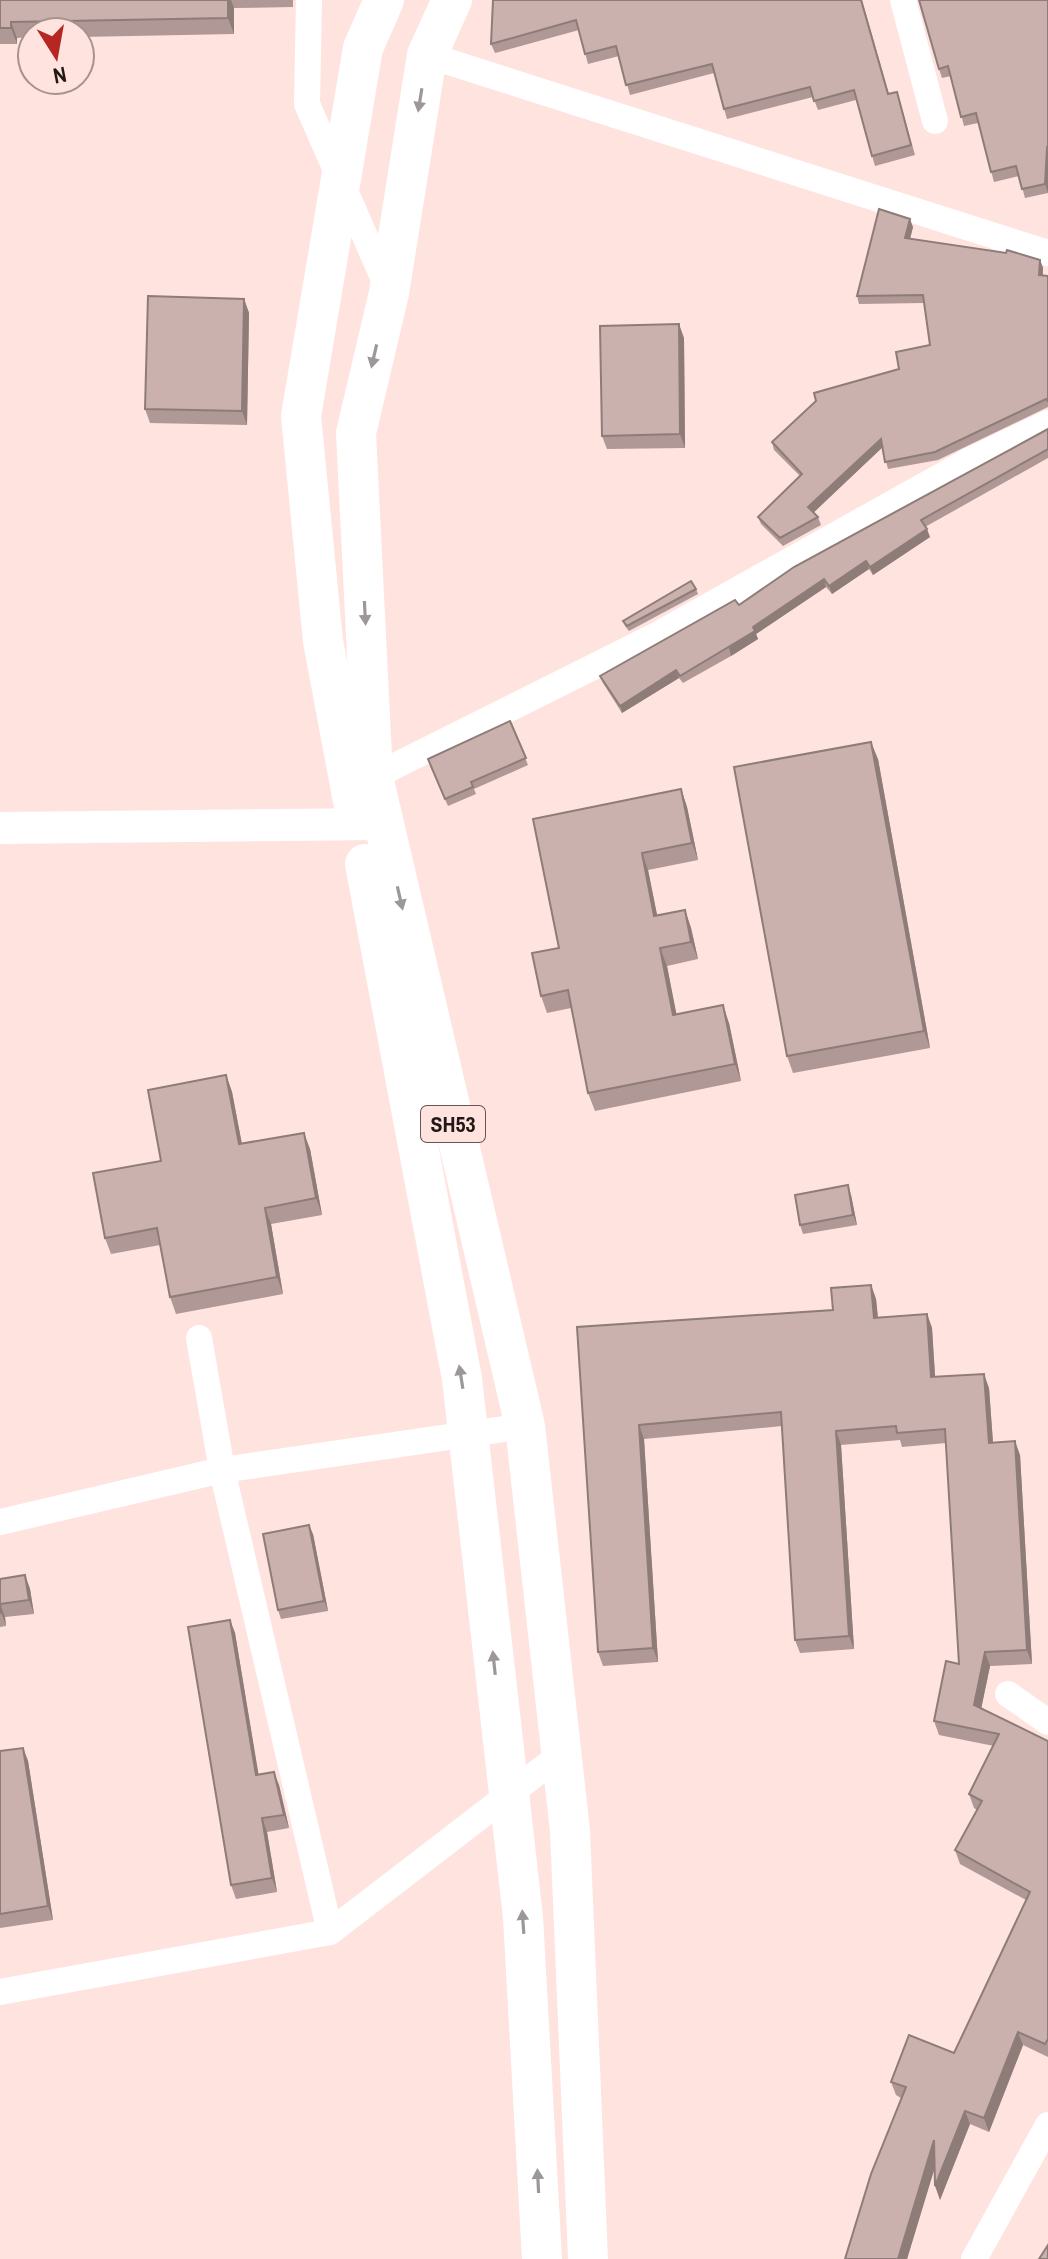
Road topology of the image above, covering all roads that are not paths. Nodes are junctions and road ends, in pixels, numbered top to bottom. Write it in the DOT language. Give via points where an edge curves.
graph roads {
  1 [pos="309,0"];
  2 [pos="384,0"];
  3 [pos="452,0"];
  4 [pos="903,0"];
  5 [pos="427,55"];
  6 [pos="935,121"];
  7 [pos="340,180"];
  8 [pos="1048,253"];
  9 [pos="389,293"];
  10 [pos="1048,423"];
  11 [pos="373,777"];
  12 [pos="370,824"];
  13 [pos="0,828"];
  14 [pos="199,1338"];
  15 [pos="525,1426"];
  16 [pos="468,1435"];
  17 [pos="222,1470"];
  18 [pos="0,1522"];
  19 [pos="1008,1694"];
  20 [pos="1048,1722"];
  21 [pos="559,1756"];
  22 [pos="509,1795"];
  23 [pos="330,1932"];
  24 [pos="0,1992"];
  25 [pos="1048,2125"];
  26 [pos="542,2259"];
  27 [pos="588,2259"];
  28 [pos="974,2259"];
  1 -- 7 [label="street" via="307,104"];
  2 -- 7 [label="main road, SH53" via="363,48"];
  3 -- 5 [label="main road, SH53"];
  4 -- 6 [label="street"];
  5 -- 8 [label="street"];
  5 -- 9 [label="main road, SH53, one-way"];
  7 -- 9 [label="street"];
  7 -- 12 [label="main road, SH53" via="301,416 323,641"];
  9 -- 11 [label="main road, SH53, one-way" via="356,433"];
  10 -- 11 [label="street" via="968,461 653,637"];
  11 -- 12 [label="main road, SH53"];
  12 -- 13 [label="street"];
  12 -- 15 [label="main road, SH53, one-way"];
  16 -- 12 [label="main road, SH53, one-way"];
  14 -- 17 [label="street"];
  15 -- 16 [label="street"];
  15 -- 21 [label="main road, SH53"];
  16 -- 17 [label="street"];
  22 -- 16 [label="main road, SH53, one-way"];
  17 -- 18 [label="street"];
  17 -- 23 [label="street"];
  19 -- 20 [label="street"];
  21 -- 22 [label="street"];
  21 -- 27 [label="main road, SH53" via="570,1831"];
  22 -- 23 [label="street"];
  26 -- 22 [label="main road, SH53, one-way" via="523,1917"];
  23 -- 24 [label="street"];
  25 -- 28 [label="street"];
}
